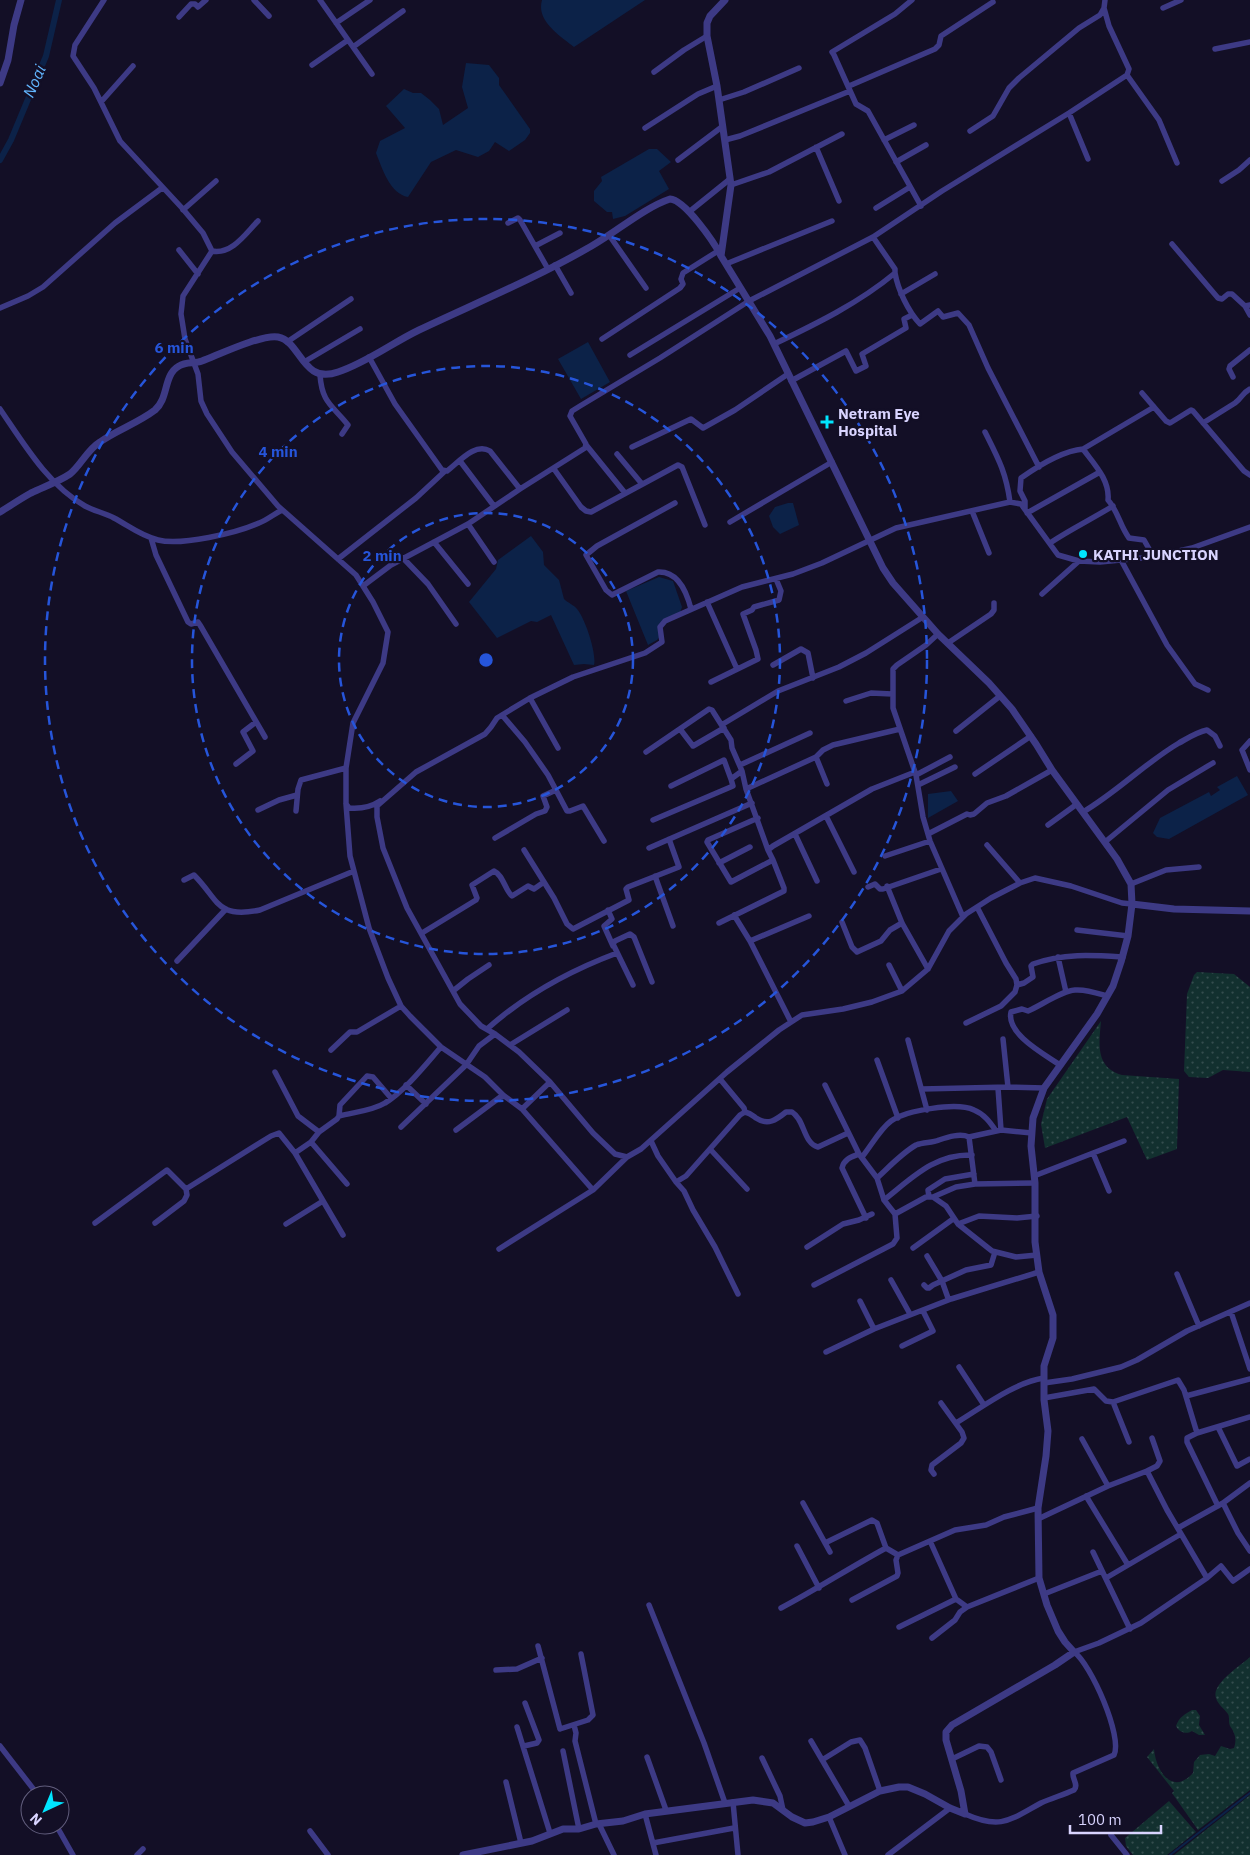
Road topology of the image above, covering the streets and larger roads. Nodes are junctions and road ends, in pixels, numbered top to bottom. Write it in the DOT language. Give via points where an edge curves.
graph roads {
  1 [pos="21,0"];
  2 [pos="104,0"];
  3 [pos="206,0"];
  4 [pos="320,0"];
  5 [pos="370,0"];
  6 [pos="725,0"];
  7 [pos="912,0"];
  8 [pos="1104,0"];
  9 [pos="1181,0"];
  10 [pos="259,2"];
  11 [pos="993,2"];
  12 [pos="1104,8"];
  13 [pos="1163,8"];
  14 [pos="403,11"];
  15 [pos="269,16"];
  16 [pos="179,17"];
  17 [pos="336,23"];
  18 [pos="707,36"];
  19 [pos="348,40"];
  20 [pos="1250,42"];
  21 [pos="353,47"];
  22 [pos="1215,49"];
  23 [pos="312,65"];
  24 [pos="133,66"];
  25 [pos="798,68"];
  26 [pos="654,72"];
  27 [pos="372,74"];
  28 [pos="1127,75"];
  29 [pos="0,83"];
  30 [pos="717,86"];
  31 [pos="850,88"];
  32 [pos="719,100"];
  33 [pos="101,102"];
  34 [pos="1069,113"];
  35 [pos="914,125"];
  36 [pos="723,126"];
  37 [pos="645,128"];
  38 [pos="970,131"];
  39 [pos="842,134"];
  40 [pos="725,140"];
  41 [pos="884,140"];
  42 [pos="926,145"];
  43 [pos="816,147"];
  44 [pos="1088,159"];
  45 [pos="678,160"];
  46 [pos="1250,160"];
  47 [pos="896,162"];
  48 [pos="1177,163"];
  49 [pos="216,181"];
  50 [pos="1222,181"];
  51 [pos="730,182"];
  52 [pos="910,186"];
  53 [pos="162,188"];
  54 [pos="840,201"];
  55 [pos="920,206"];
  56 [pos="876,208"];
  57 [pos="183,210"];
  58 [pos="689,212"];
  59 [pos="832,220"];
  60 [pos="258,221"];
  61 [pos="508,223"];
  62 [pos="560,233"];
  63 [pos="609,235"];
  64 [pos="873,237"];
  65 [pos="1172,244"];
  66 [pos="535,246"];
  67 [pos="179,250"];
  68 [pos="212,251"];
  69 [pos="720,254"];
  70 [pos="726,264"];
  71 [pos="555,265"];
  72 [pos="548,269"];
  73 [pos="895,272"];
  74 [pos="198,274"];
  75 [pos="935,274"];
  76 [pos="646,288"];
  77 [pos="740,288"];
  78 [pos="571,293"];
  79 [pos="901,294"];
  80 [pos="351,299"];
  81 [pos="749,301"];
  82 [pos="1247,306"];
  83 [pos="0,308"];
  84 [pos="912,315"];
  85 [pos="1250,315"];
  86 [pos="360,329"];
  87 [pos="602,339"];
  88 [pos="287,342"];
  89 [pos="774,344"];
  90 [pos="1250,350"];
  91 [pos="630,355"];
  92 [pos="368,357"];
  93 [pos="304,362"];
  94 [pos="193,363"];
  95 [pos="320,375"];
  96 [pos="1233,377"];
  97 [pos="790,378"];
  98 [pos="1250,389"];
  99 [pos="1142,393"];
  100 [pos="1154,407"];
  101 [pos="0,409"];
  102 [pos="1203,423"];
  103 [pos="985,432"];
  104 [pos="342,434"];
  105 [pos="587,446"];
  106 [pos="632,447"];
  107 [pos="1083,449"];
  108 [pos="617,454"];
  109 [pos="460,461"];
  110 [pos="832,462"];
  111 [pos="1039,468"];
  112 [pos="554,469"];
  113 [pos="444,472"];
  114 [pos="1100,472"];
  115 [pos="1250,475"];
  116 [pos="55,482"];
  117 [pos="642,484"];
  118 [pos="520,489"];
  119 [pos="625,494"];
  120 [pos="1010,502"];
  121 [pos="675,503"];
  122 [pos="494,506"];
  123 [pos="1113,506"];
  124 [pos="282,510"];
  125 [pos="972,511"];
  126 [pos="1026,511"];
  127 [pos="0,512"];
  128 [pos="730,522"];
  129 [pos="468,524"];
  130 [pos="705,525"];
  131 [pos="1250,527"];
  132 [pos="151,538"];
  133 [pos="870,540"];
  134 [pos="434,542"];
  135 [pos="1050,543"];
  136 [pos="990,553"];
  137 [pos="1153,556"];
  138 [pos="403,558"];
  139 [pos="338,559"];
  140 [pos="1122,560"];
  141 [pos="494,562"];
  142 [pos="1079,562"];
  143 [pos="776,578"];
  144 [pos="468,584"];
  145 [pos="363,586"];
  146 [pos="1042,594"];
  147 [pos="707,602"];
  148 [pos="994,603"];
  149 [pos="691,609"];
  150 [pos="923,617"];
  151 [pos="456,624"];
  152 [pos="938,634"];
  153 [pos="948,643"];
  154 [pos="773,665"];
  155 [pos="737,669"];
  156 [pos="813,678"];
  157 [pos="711,682"];
  158 [pos="1208,690"];
  159 [pos="892,694"];
  160 [pos="1000,696"];
  161 [pos="530,698"];
  162 [pos="846,702"];
  163 [pos="502,714"];
  164 [pos="256,722"];
  165 [pos="724,726"];
  166 [pos="680,729"];
  167 [pos="900,729"];
  168 [pos="956,731"];
  169 [pos="810,733"];
  170 [pos="1031,736"];
  171 [pos="266,737"];
  172 [pos="1250,741"];
  173 [pos="1220,746"];
  174 [pos="558,748"];
  175 [pos="646,752"];
  176 [pos="816,757"];
  177 [pos="950,757"];
  178 [pos="1213,763"];
  179 [pos="236,764"];
  180 [pos="955,767"];
  181 [pos="346,768"];
  182 [pos="741,768"];
  183 [pos="1052,770"];
  184 [pos="1250,770"];
  185 [pos="916,774"];
  186 [pos="975,774"];
  187 [pos="731,779"];
  188 [pos="827,784"];
  189 [pos="918,785"];
  190 [pos="671,786"];
  191 [pos="746,789"];
  192 [pos="556,790"];
  193 [pos="297,795"];
  194 [pos="382,800"];
  195 [pos="346,804"];
  196 [pos="752,804"];
  197 [pos="1077,804"];
  198 [pos="258,810"];
  199 [pos="296,811"];
  200 [pos="1083,812"];
  201 [pos="826,816"];
  202 [pos="758,818"];
  203 [pos="653,820"];
  204 [pos="1048,826"];
  205 [pos="794,834"];
  206 [pos="928,834"];
  207 [pos="495,838"];
  208 [pos="669,839"];
  209 [pos="930,841"];
  210 [pos="604,842"];
  211 [pos="1105,842"];
  212 [pos="987,845"];
  213 [pos="649,848"];
  214 [pos="750,848"];
  215 [pos="524,850"];
  216 [pos="768,850"];
  217 [pos="885,856"];
  218 [pos="772,860"];
  219 [pos="719,863"];
  220 [pos="1199,867"];
  221 [pos="941,869"];
  222 [pos="354,870"];
  223 [pos="854,872"];
  224 [pos="655,876"];
  225 [pos="184,880"];
  226 [pos="817,881"];
  227 [pos="544,882"];
  228 [pos="1020,883"];
  229 [pos="1131,884"];
  230 [pos="888,886"];
  231 [pos="868,887"];
  232 [pos="1132,904"];
  233 [pos="977,907"];
  234 [pos="226,910"];
  235 [pos="608,910"];
  236 [pos="1250,912"];
  237 [pos="734,915"];
  238 [pos="809,916"];
  239 [pos="963,917"];
  240 [pos="842,922"];
  241 [pos="719,923"];
  242 [pos="902,923"];
  243 [pos="673,926"];
  244 [pos="1077,930"];
  245 [pos="422,933"];
  246 [pos="1128,936"];
  247 [pos="750,941"];
  248 [pos="613,946"];
  249 [pos="616,953"];
  250 [pos="1058,957"];
  251 [pos="1122,958"];
  252 [pos="177,961"];
  253 [pos="489,965"];
  254 [pos="889,965"];
  255 [pos="928,970"];
  256 [pos="652,982"];
  257 [pos="633,985"];
  258 [pos="1017,985"];
  259 [pos="452,991"];
  260 [pos="902,991"];
  261 [pos="1066,992"];
  262 [pos="1107,996"];
  263 [pos="401,1006"];
  264 [pos="567,1010"];
  265 [pos="791,1022"];
  266 [pos="966,1023"];
  267 [pos="487,1029"];
  268 [pos="495,1034"];
  269 [pos="1004,1039"];
  270 [pos="908,1040"];
  271 [pos="510,1046"];
  272 [pos="441,1047"];
  273 [pos="331,1050"];
  274 [pos="877,1060"];
  275 [pos="466,1065"];
  276 [pos="1060,1065"];
  277 [pos="275,1072"];
  278 [pos="720,1079"];
  279 [pos="550,1082"];
  280 [pos="406,1085"];
  281 [pos="824,1085"];
  282 [pos="1008,1087"];
  283 [pos="998,1088"];
  284 [pos="1044,1088"];
  285 [pos="922,1089"];
  286 [pos="503,1095"];
  287 [pos="392,1098"];
  288 [pos="426,1104"];
  289 [pos="522,1109"];
  290 [pos="927,1110"];
  291 [pos="745,1112"];
  292 [pos="339,1116"];
  293 [pos="898,1118"];
  294 [pos="401,1127"];
  295 [pos="456,1130"];
  296 [pos="998,1130"];
  297 [pos="319,1132"];
  298 [pos="848,1133"];
  299 [pos="1032,1133"];
  300 [pos="969,1137"];
  301 [pos="651,1140"];
  302 [pos="1124,1141"];
  303 [pos="311,1142"];
  304 [pos="710,1149"];
  305 [pos="295,1153"];
  306 [pos="1093,1153"];
  307 [pos="972,1155"];
  308 [pos="861,1156"];
  309 [pos="627,1158"];
  310 [pos="974,1174"];
  311 [pos="877,1178"];
  312 [pos="1035,1180"];
  313 [pos="676,1182"];
  314 [pos="347,1184"];
  315 [pos="975,1184"];
  316 [pos="186,1189"];
  317 [pos="747,1189"];
  318 [pos="593,1190"];
  319 [pos="1109,1191"];
  320 [pos="931,1197"];
  321 [pos="884,1200"];
  322 [pos="323,1201"];
  323 [pos="872,1214"];
  324 [pos="895,1214"];
  325 [pos="1037,1216"];
  326 [pos="866,1218"];
  327 [pos="956,1221"];
  328 [pos="94,1222"];
  329 [pos="155,1223"];
  330 [pos="286,1224"];
  331 [pos="343,1235"];
  332 [pos="807,1247"];
  333 [pos="914,1248"];
  334 [pos="499,1249"];
  335 [pos="995,1252"];
  336 [pos="927,1256"];
  337 [pos="1037,1256"];
  338 [pos="1039,1272"];
  339 [pos="1177,1274"];
  340 [pos="891,1280"];
  341 [pos="942,1282"];
  342 [pos="924,1284"];
  343 [pos="814,1285"];
  344 [pos="738,1294"];
  345 [pos="950,1299"];
  346 [pos="860,1301"];
  347 [pos="1250,1302"];
  348 [pos="923,1311"];
  349 [pos="1231,1312"];
  350 [pos="910,1314"];
  351 [pos="1199,1326"];
  352 [pos="874,1329"];
  353 [pos="902,1346"];
  354 [pos="1247,1350"];
  355 [pos="826,1352"];
  356 [pos="959,1366"];
  357 [pos="1250,1368"];
  358 [pos="1250,1379"];
  359 [pos="1044,1381"];
  360 [pos="1186,1396"];
  361 [pos="1044,1398"];
  362 [pos="1113,1402"];
  363 [pos="941,1403"];
  364 [pos="984,1405"];
  365 [pos="1250,1417"];
  366 [pos="956,1423"];
  367 [pos="1218,1427"];
  368 [pos="1197,1433"];
  369 [pos="1152,1438"];
  370 [pos="1082,1439"];
  371 [pos="1129,1442"];
  372 [pos="1250,1459"];
  373 [pos="1147,1471"];
  374 [pos="934,1474"];
  375 [pos="1250,1483"];
  376 [pos="1108,1486"];
  377 [pos="1086,1496"];
  378 [pos="803,1503"];
  379 [pos="1220,1505"];
  380 [pos="1038,1508"];
  381 [pos="1038,1519"];
  382 [pos="1178,1528"];
  383 [pos="1181,1534"];
  384 [pos="930,1541"];
  385 [pos="825,1543"];
  386 [pos="797,1546"];
  387 [pos="886,1548"];
  388 [pos="1250,1550"];
  389 [pos="830,1552"];
  390 [pos="1093,1552"];
  391 [pos="898,1555"];
  392 [pos="1128,1565"];
  393 [pos="1250,1569"];
  394 [pos="1102,1571"];
  395 [pos="1039,1578"];
  396 [pos="1106,1578"];
  397 [pos="1207,1578"];
  398 [pos="819,1588"];
  399 [pos="1044,1594"];
  400 [pos="956,1599"];
  401 [pos="852,1600"];
  402 [pos="649,1606"];
  403 [pos="967,1606"];
  404 [pos="781,1608"];
  405 [pos="899,1627"];
  406 [pos="1130,1629"];
  407 [pos="932,1638"];
  408 [pos="538,1646"];
  409 [pos="1074,1652"];
  410 [pos="581,1654"];
  411 [pos="542,1658"];
  412 [pos="496,1670"];
  413 [pos="525,1703"];
  414 [pos="574,1725"];
  415 [pos="517,1727"];
  416 [pos="811,1741"];
  417 [pos="0,1746"];
  418 [pos="524,1746"];
  419 [pos="563,1751"];
  420 [pos="647,1757"];
  421 [pos="762,1758"];
  422 [pos="952,1759"];
  423 [pos="822,1760"];
  424 [pos="1001,1780"];
  425 [pos="506,1782"];
  426 [pos="30,1785"];
  427 [pos="880,1791"];
  428 [pos="733,1802"];
  429 [pos="725,1803"];
  430 [pos="849,1806"];
  431 [pos="950,1808"];
  432 [pos="666,1810"];
  433 [pos="783,1810"];
  434 [pos="644,1814"];
  435 [pos="965,1814"];
  436 [pos="829,1816"];
  437 [pos="597,1824"];
  438 [pos="734,1828"];
  439 [pos="579,1829"];
  440 [pos="310,1831"];
  441 [pos="550,1833"];
  442 [pos="62,1835"];
  443 [pos="1111,1835"];
  444 [pos="521,1843"];
  445 [pos="653,1843"];
  446 [pos="143,1849"];
  447 [pos="466,1854"];
  448 [pos="73,1855"];
  449 [pos="138,1855"];
  450 [pos="328,1855"];
  451 [pos="614,1855"];
  452 [pos="656,1855"];
  453 [pos="738,1855"];
  454 [pos="845,1855"];
  455 [pos="888,1855"];
  456 [pos="1127,1855"];
  1 -- 29 [label="street"];
  2 -- 33 [label="street" via="75,45 73,56"];
  3 -- 16 [label="street" via="198,7 191,4"];
  4 -- 17 [label="street"];
  5 -- 17 [label="street"];
  6 -- 18 [label="street" via="710,16"];
  7 -- 31 [label="street" via="896,14 832,52"];
  8 -- 12 [label="street"];
  9 -- 13 [label="street"];
  10 -- 15 [label="street"];
  11 -- 31 [label="street" via="941,36 935,49"];
  12 -- 28 [label="street" via="1129,69"];
  12 -- 38 [label="street" via="1100,15 1079,28 1014,82 993,116"];
  14 -- 21 [label="street"];
  17 -- 19 [label="street"];
  18 -- 26 [label="street"];
  18 -- 30 [label="street"];
  19 -- 21 [label="street"];
  19 -- 23 [label="street"];
  20 -- 22 [label="street"];
  21 -- 27 [label="street"];
  24 -- 33 [label="street"];
  25 -- 32 [label="street"];
  28 -- 34 [label="street"];
  28 -- 48 [label="street" via="1158,120"];
  30 -- 32 [label="street"];
  30 -- 37 [label="street" via="691,98"];
  31 -- 40 [label="street"];
  31 -- 41 [label="street" via="856,104 868,111"];
  32 -- 36 [label="street"];
  33 -- 53 [label="street" via="120,141"];
  34 -- 44 [label="street"];
  34 -- 55 [label="street"];
  35 -- 41 [label="street"];
  36 -- 40 [label="street"];
  36 -- 45 [label="street"];
  39 -- 43 [label="street"];
  40 -- 51 [label="street"];
  41 -- 47 [label="street"];
  42 -- 47 [label="street"];
  43 -- 51 [label="street" via="769,172"];
  43 -- 54 [label="street"];
  46 -- 50 [label="street"];
  47 -- 52 [label="street"];
  49 -- 57 [label="street"];
  51 -- 58 [label="street"];
  51 -- 69 [label="street"];
  52 -- 55 [label="street"];
  52 -- 56 [label="street"];
  53 -- 57 [label="street"];
  53 -- 83 [label="street" via="115,222 43,287"];
  55 -- 64 [label="street"];
  57 -- 68 [label="street" via="203,233"];
  58 -- 63 [label="street" via="670,199"];
  58 -- 69 [label="street"];
  59 -- 70 [label="street"];
  60 -- 68 [label="street" via="228,250"];
  61 -- 66 [label="street" via="518,218"];
  62 -- 66 [label="street"];
  63 -- 71 [label="street"];
  63 -- 76 [label="street"];
  64 -- 73 [label="street"];
  64 -- 81 [label="street"];
  65 -- 82 [label="street" via="1218,298 1232,294"];
  66 -- 72 [label="street"];
  67 -- 74 [label="street"];
  68 -- 74 [label="street"];
  69 -- 70 [label="street"];
  69 -- 87 [label="street" via="683,273 680,288"];
  70 -- 77 [label="street"];
  71 -- 72 [label="street"];
  71 -- 78 [label="street"];
  72 -- 92 [label="street"];
  73 -- 79 [label="street"];
  73 -- 89 [label="street" via="830,317"];
  74 -- 94 [label="street" via="183,296 181,314"];
  75 -- 79 [label="street"];
  77 -- 81 [label="street"];
  77 -- 91 [label="street"];
  79 -- 84 [label="street"];
  80 -- 88 [label="street"];
  81 -- 89 [label="street"];
  81 -- 105 [label="street" via="572,411 570,416"];
  82 -- 85 [label="street"];
  84 -- 97 [label="street" via="904,319 906,328 862,354 866,366 856,371 846,350"];
  84 -- 111 [label="street" via="920,324 938,311 943,318 958,313 969,325"];
  86 -- 93 [label="street"];
  88 -- 93 [label="street"];
  88 -- 94 [label="street" via="280,337 254,341"];
  89 -- 97 [label="street"];
  90 -- 96 [label="street" via="1230,366"];
  92 -- 95 [label="street" via="344,370"];
  92 -- 113 [label="street" via="395,404"];
  93 -- 95 [label="street"];
  94 -- 116 [label="street" via="181,364 173,370 157,408 98,442 72,472"];
  94 -- 124 [label="street" via="207,414 232,452"];
  95 -- 104 [label="street" via="324,397 348,425"];
  97 -- 106 [label="street" via="702,428 691,419"];
  97 -- 110 [label="street"];
  98 -- 102 [label="street" via="1235,403"];
  99 -- 100 [label="street"];
  100 -- 102 [label="street" via="1170,423 1191,410"];
  100 -- 107 [label="street"];
  101 -- 116 [label="street" via="29,452"];
  102 -- 115 [label="street"];
  103 -- 120 [label="street" via="1002,466"];
  105 -- 112 [label="street"];
  105 -- 119 [label="street"];
  107 -- 111 [label="street" via="1073,450"];
  107 -- 114 [label="street"];
  108 -- 117 [label="street"];
  109 -- 113 [label="street"];
  109 -- 118 [label="street" via="484,447"];
  109 -- 122 [label="street"];
  110 -- 128 [label="street"];
  110 -- 133 [label="street"];
  111 -- 126 [label="street" via="1021,478 1020,492"];
  112 -- 118 [label="street"];
  112 -- 119 [label="street" via="586,511 596,510"];
  113 -- 139 [label="street"];
  114 -- 123 [label="street" via="1109,490 1108,500"];
  114 -- 126 [label="street"];
  116 -- 127 [label="street"];
  116 -- 132 [label="street" via="85,506"];
  117 -- 119 [label="street"];
  117 -- 130 [label="street" via="676,466 682,467"];
  118 -- 122 [label="street"];
  120 -- 125 [label="street"];
  120 -- 126 [label="street" via="1020,504"];
  121 -- 149 [label="street" via="586,555 612,595 658,572 665,572 672,574 685,590"];
  122 -- 129 [label="street"];
  123 -- 135 [label="street"];
  123 -- 137 [label="street" via="1129,538 1144,540"];
  124 -- 132 [label="street" via="260,523 189,541"];
  124 -- 139 [label="street"];
  125 -- 133 [label="street" via="896,528"];
  125 -- 136 [label="street"];
  126 -- 135 [label="street"];
  129 -- 134 [label="street"];
  129 -- 141 [label="street"];
  131 -- 137 [label="street" via="1192,548"];
  132 -- 164 [label="street" via="188,622 200,624"];
  133 -- 143 [label="street" via="822,563"];
  133 -- 150 [label="street" via="893,583"];
  134 -- 138 [label="street"];
  134 -- 144 [label="street"];
  135 -- 142 [label="street" via="1058,555"];
  137 -- 140 [label="street"];
  138 -- 145 [label="street"];
  138 -- 151 [label="street" via="428,584"];
  139 -- 145 [label="street"];
  140 -- 142 [label="street"];
  140 -- 158 [label="street" via="1167,644 1195,684"];
  142 -- 146 [label="street"];
  143 -- 147 [label="street" via="742,587"];
  143 -- 155 [label="street" via="781,591 779,600 754,607 743,614 758,659"];
  145 -- 181 [label="street" via="388,632 383,663 353,723"];
  147 -- 149 [label="street"];
  147 -- 155 [label="street"];
  148 -- 153 [label="street" via="991,614"];
  149 -- 161 [label="street" via="666,621 660,628 662,642 645,653 573,677"];
  150 -- 152 [label="street"];
  150 -- 156 [label="street" via="866,653"];
  152 -- 153 [label="street"];
  152 -- 159 [label="street" via="893,669"];
  153 -- 160 [label="street"];
  154 -- 156 [label="street" via="801,649 805,650"];
  155 -- 157 [label="street"];
  156 -- 165 [label="street" via="778,691"];
  159 -- 162 [label="street" via="871,693"];
  159 -- 167 [label="street"];
  160 -- 168 [label="street"];
  160 -- 170 [label="street"];
  161 -- 163 [label="street"];
  161 -- 174 [label="street"];
  163 -- 192 [label="street" via="525,742"];
  163 -- 194 [label="street" via="484,734 416,772"];
  164 -- 171 [label="street"];
  164 -- 179 [label="street" via="243,732 253,751"];
  165 -- 166 [label="street" via="709,709"];
  165 -- 166 [label="street" via="694,746"];
  165 -- 182 [label="street"];
  166 -- 175 [label="street"];
  167 -- 176 [label="street" via="833,745"];
  167 -- 185 [label="street"];
  169 -- 182 [label="street"];
  170 -- 183 [label="street"];
  170 -- 186 [label="street"];
  172 -- 184 [label="street" via="1242,750"];
  173 -- 200 [label="street" via="1211,732 1197,732 1160,754"];
  176 -- 188 [label="street"];
  176 -- 191 [label="street"];
  177 -- 185 [label="street"];
  178 -- 211 [label="street" via="1168,790"];
  180 -- 189 [label="street"];
  181 -- 193 [label="street" via="301,780"];
  181 -- 195 [label="street"];
  182 -- 187 [label="street"];
  182 -- 191 [label="street"];
  183 -- 197 [label="street"];
  183 -- 206 [label="street" via="987,803 974,814 966,814"];
  185 -- 189 [label="street"];
  185 -- 201 [label="street" via="872,789"];
  187 -- 190 [label="street" via="724,760"];
  187 -- 203 [label="street" via="733,786"];
  189 -- 206 [label="street"];
  191 -- 196 [label="street"];
  192 -- 207 [label="street" via="543,796 548,807 545,812"];
  192 -- 210 [label="street" via="567,811 584,806"];
  193 -- 198 [label="street"];
  193 -- 199 [label="street"];
  194 -- 195 [label="street" via="374,805 354,808"];
  194 -- 245 [label="street" via="377,817 383,848 407,908"];
  195 -- 222 [label="street"];
  196 -- 202 [label="street"];
  196 -- 208 [label="street"];
  197 -- 200 [label="street"];
  197 -- 204 [label="street"];
  200 -- 211 [label="street"];
  201 -- 205 [label="street"];
  201 -- 223 [label="street"];
  202 -- 216 [label="street"];
  202 -- 219 [label="street" via="708,840"];
  205 -- 216 [label="street"];
  205 -- 226 [label="street"];
  206 -- 209 [label="street"];
  208 -- 213 [label="street"];
  208 -- 224 [label="street" via="679,867"];
  209 -- 217 [label="street"];
  209 -- 221 [label="street"];
  211 -- 229 [label="street"];
  212 -- 228 [label="street"];
  214 -- 219 [label="street"];
  215 -- 227 [label="street"];
  216 -- 218 [label="street"];
  218 -- 219 [label="street" via="731,882"];
  218 -- 237 [label="street" via="784,891"];
  220 -- 229 [label="street" via="1166,870"];
  221 -- 230 [label="street"];
  221 -- 239 [label="street"];
  222 -- 234 [label="street" via="260,910 248,913"];
  222 -- 263 [label="street" via="369,928"];
  224 -- 235 [label="street" via="627,888 629,900"];
  224 -- 243 [label="street"];
  225 -- 234 [label="street" via="194,875 213,900"];
  227 -- 235 [label="street" via="570,928 574,929"];
  227 -- 245 [label="street" via="534,889 528,886 512,896 494,871 474,883 476,900"];
  228 -- 232 [label="street" via="1035,878"];
  228 -- 233 [label="street"];
  229 -- 232 [label="street"];
  230 -- 231 [label="street" via="880,889 874,884"];
  230 -- 242 [label="street"];
  232 -- 236 [label="street"];
  232 -- 246 [label="street"];
  233 -- 239 [label="street"];
  233 -- 258 [label="street"];
  234 -- 252 [label="street"];
  235 -- 248 [label="street" via="612,919 604,926"];
  237 -- 241 [label="street"];
  237 -- 247 [label="street"];
  238 -- 247 [label="street"];
  239 -- 255 [label="street" via="950,931"];
  240 -- 242 [label="street" via="857,952 881,941"];
  242 -- 255 [label="street"];
  244 -- 246 [label="street"];
  245 -- 259 [label="street"];
  246 -- 251 [label="street"];
  247 -- 265 [label="street"];
  248 -- 249 [label="street"];
  248 -- 256 [label="street" via="615,941 630,934 633,936"];
  249 -- 257 [label="street"];
  249 -- 267 [label="street" via="557,979 505,1013"];
  250 -- 251 [label="street"];
  250 -- 258 [label="street" via="1033,964 1030,980"];
  250 -- 261 [label="street"];
  251 -- 262 [label="street"];
  253 -- 259 [label="street"];
  254 -- 260 [label="street"];
  255 -- 260 [label="street"];
  258 -- 266 [label="street" via="1009,1000 1001,1006"];
  259 -- 267 [label="street" via="460,1004"];
  260 -- 265 [label="street" via="843,1009 802,1015"];
  261 -- 262 [label="street" via="1085,990"];
  261 -- 276 [label="street" via="1028,1012 1014,1010 1010,1015 1016,1031"];
  262 -- 276 [label="street"];
  263 -- 272 [label="street"];
  263 -- 273 [label="street" via="357,1032 350,1032"];
  264 -- 271 [label="street"];
  265 -- 278 [label="street"];
  267 -- 268 [label="street"];
  268 -- 271 [label="street"];
  268 -- 275 [label="street" via="479,1046"];
  269 -- 282 [label="street"];
  270 -- 285 [label="street"];
  271 -- 279 [label="street"];
  272 -- 275 [label="street"];
  272 -- 280 [label="street"];
  274 -- 293 [label="street"];
  275 -- 286 [label="street" via="485,1077"];
  275 -- 288 [label="street"];
  276 -- 284 [label="street"];
  277 -- 297 [label="street" via="298,1116"];
  278 -- 291 [label="street"];
  278 -- 301 [label="street"];
  279 -- 289 [label="street"];
  279 -- 309 [label="street" via="593,1133 615,1154"];
  280 -- 287 [label="street"];
  280 -- 288 [label="street"];
  281 -- 298 [label="street"];
  282 -- 283 [label="street"];
  282 -- 284 [label="street"];
  283 -- 285 [label="street"];
  283 -- 296 [label="street"];
  284 -- 299 [label="street" via="1033,1118"];
  285 -- 290 [label="street"];
  286 -- 289 [label="street"];
  286 -- 295 [label="street"];
  287 -- 292 [label="street" via="376,1107"];
  287 -- 292 [label="street" via="373,1077 367,1076 340,1105"];
  288 -- 294 [label="street"];
  289 -- 318 [label="street"];
  290 -- 293 [label="street"];
  290 -- 296 [label="street" via="963,1106 981,1114"];
  291 -- 298 [label="street" via="763,1122 792,1112 810,1142 818,1147"];
  291 -- 304 [label="street"];
  292 -- 297 [label="street"];
  293 -- 308 [label="street" via="886,1126"];
  296 -- 299 [label="street"];
  296 -- 300 [label="street"];
  297 -- 303 [label="street"];
  298 -- 308 [label="street"];
  299 -- 312 [label="street"];
  300 -- 307 [label="street"];
  300 -- 311 [label="street" via="954,1136 915,1146"];
  301 -- 309 [label="street"];
  301 -- 313 [label="street"];
  302 -- 306 [label="street"];
  303 -- 305 [label="street"];
  303 -- 314 [label="street"];
  304 -- 313 [label="street" via="686,1176"];
  304 -- 317 [label="street"];
  305 -- 316 [label="street" via="282,1135 275,1133"];
  305 -- 322 [label="street"];
  306 -- 312 [label="street"];
  306 -- 319 [label="street"];
  307 -- 310 [label="street"];
  307 -- 321 [label="street" via="955,1155 932,1163"];
  308 -- 311 [label="street"];
  308 -- 326 [label="street" via="846,1159 842,1168"];
  309 -- 318 [label="street"];
  310 -- 315 [label="street"];
  310 -- 320 [label="street" via="941,1180 928,1190"];
  311 -- 321 [label="street"];
  312 -- 315 [label="street"];
  312 -- 325 [label="street"];
  313 -- 344 [label="street" via="684,1190"];
  315 -- 320 [label="street" via="956,1187"];
  316 -- 328 [label="street" via="165,1170"];
  316 -- 329 [label="street" via="184,1201"];
  318 -- 334 [label="street"];
  320 -- 324 [label="street"];
  320 -- 327 [label="street" via="946,1206"];
  321 -- 324 [label="street"];
  322 -- 330 [label="street"];
  322 -- 331 [label="street"];
  323 -- 326 [label="street"];
  324 -- 343 [label="street" via="897,1238 893,1244"];
  325 -- 327 [label="street" via="979,1216"];
  325 -- 337 [label="street"];
  326 -- 332 [label="street" via="843,1224"];
  327 -- 333 [label="street"];
  327 -- 335 [label="street"];
  335 -- 337 [label="street" via="1016,1257"];
  335 -- 341 [label="street" via="991,1265 966,1270"];
  336 -- 341 [label="street"];
  337 -- 338 [label="street"];
  338 -- 345 [label="street"];
  338 -- 359 [label="street" via="1052,1315 1053,1338 1044,1366"];
  339 -- 351 [label="street"];
  340 -- 350 [label="street"];
  341 -- 342 [label="street" via="930,1288"];
  341 -- 345 [label="street"];
  345 -- 348 [label="street"];
  346 -- 352 [label="street"];
  347 -- 349 [label="street"];
  348 -- 350 [label="street"];
  348 -- 353 [label="street" via="933,1331"];
  349 -- 351 [label="street"];
  349 -- 354 [label="street"];
  350 -- 352 [label="street"];
  351 -- 359 [label="street" via="1121,1367"];
  352 -- 355 [label="street"];
  354 -- 357 [label="street"];
  356 -- 364 [label="street"];
  358 -- 360 [label="street"];
  359 -- 361 [label="street"];
  359 -- 364 [label="street" via="1037,1379"];
  360 -- 362 [label="street" via="1177,1380"];
  360 -- 368 [label="street"];
  361 -- 362 [label="street" via="1094,1389 1106,1401"];
  361 -- 380 [label="street" via="1048,1431"];
  362 -- 371 [label="street"];
  363 -- 366 [label="street"];
  364 -- 366 [label="street"];
  365 -- 367 [label="street"];
  366 -- 374 [label="street" via="964,1440 932,1465 930,1468"];
  367 -- 368 [label="street"];
  367 -- 372 [label="street" via="1237,1466"];
  368 -- 379 [label="street" via="1188,1436 1187,1442"];
  369 -- 373 [label="street" via="1160,1461"];
  370 -- 376 [label="street"];
  373 -- 376 [label="street"];
  373 -- 382 [label="street"];
  375 -- 379 [label="street"];
  376 -- 377 [label="street"];
  377 -- 381 [label="street"];
  377 -- 392 [label="street"];
  378 -- 385 [label="street"];
  379 -- 382 [label="street"];
  379 -- 388 [label="street"];
  380 -- 381 [label="street"];
  380 -- 384 [label="street" via="986,1525 955,1530"];
  381 -- 395 [label="street"];
  382 -- 383 [label="street"];
  383 -- 392 [label="street"];
  383 -- 397 [label="street"];
  384 -- 391 [label="street"];
  384 -- 400 [label="street"];
  385 -- 387 [label="street" via="872,1520 877,1523"];
  385 -- 389 [label="street"];
  386 -- 398 [label="street"];
  387 -- 391 [label="street"];
  387 -- 398 [label="street"];
  390 -- 394 [label="street"];
  391 -- 401 [label="street" via="896,1576"];
  392 -- 396 [label="street"];
  393 -- 397 [label="street" via="1233,1581 1221,1566"];
  394 -- 396 [label="street"];
  394 -- 399 [label="street"];
  395 -- 399 [label="street"];
  395 -- 403 [label="street"];
  396 -- 406 [label="street"];
  397 -- 406 [label="street"];
  398 -- 404 [label="street"];
  399 -- 409 [label="street" via="1058,1632"];
  400 -- 403 [label="street"];
  400 -- 405 [label="street"];
  402 -- 429 [label="street"];
  403 -- 407 [label="street"];
  406 -- 409 [label="street"];
  408 -- 411 [label="street"];
  409 -- 422 [label="street" via="952,1725 945,1736"];
  409 -- 435 [label="street" via="1088,1668 1099,1690 1116,1747 1114,1755 1073,1773 1074,1790 1006,1821 985,1822"];
  410 -- 414 [label="street" via="592,1715"];
  411 -- 412 [label="street" via="517,1669"];
  411 -- 414 [label="street" via="560,1729"];
  413 -- 418 [label="street" via="539,1740"];
  414 -- 437 [label="street" via="575,1742"];
  415 -- 418 [label="street"];
  416 -- 423 [label="street"];
  417 -- 426 [label="street"];
  418 -- 441 [label="street"];
  419 -- 439 [label="street"];
  420 -- 432 [label="street"];
  421 -- 433 [label="street"];
  422 -- 424 [label="street" via="979,1746 987,1747"];
  422 -- 435 [label="street"];
  423 -- 427 [label="street" via="860,1740"];
  423 -- 430 [label="street"];
  425 -- 444 [label="street"];
  427 -- 430 [label="street"];
  427 -- 431 [label="street" via="908,1787"];
  428 -- 429 [label="street"];
  428 -- 433 [label="street" via="773,1803"];
  428 -- 438 [label="street"];
  429 -- 432 [label="street"];
  430 -- 436 [label="street"];
  431 -- 435 [label="street"];
  431 -- 455 [label="street"];
  432 -- 434 [label="street"];
  433 -- 436 [label="street" via="804,1823"];
  434 -- 437 [label="street"];
  434 -- 445 [label="street"];
  436 -- 454 [label="street"];
  437 -- 439 [label="street"];
  437 -- 451 [label="street"];
  438 -- 445 [label="street"];
  438 -- 453 [label="street"];
  439 -- 441 [label="street"];
  440 -- 450 [label="street"];
  441 -- 444 [label="street"];
  442 -- 448 [label="street"];
  443 -- 456 [label="street"];
  444 -- 447 [label="street"];
  445 -- 452 [label="street"];
  446 -- 449 [label="street"];
}
